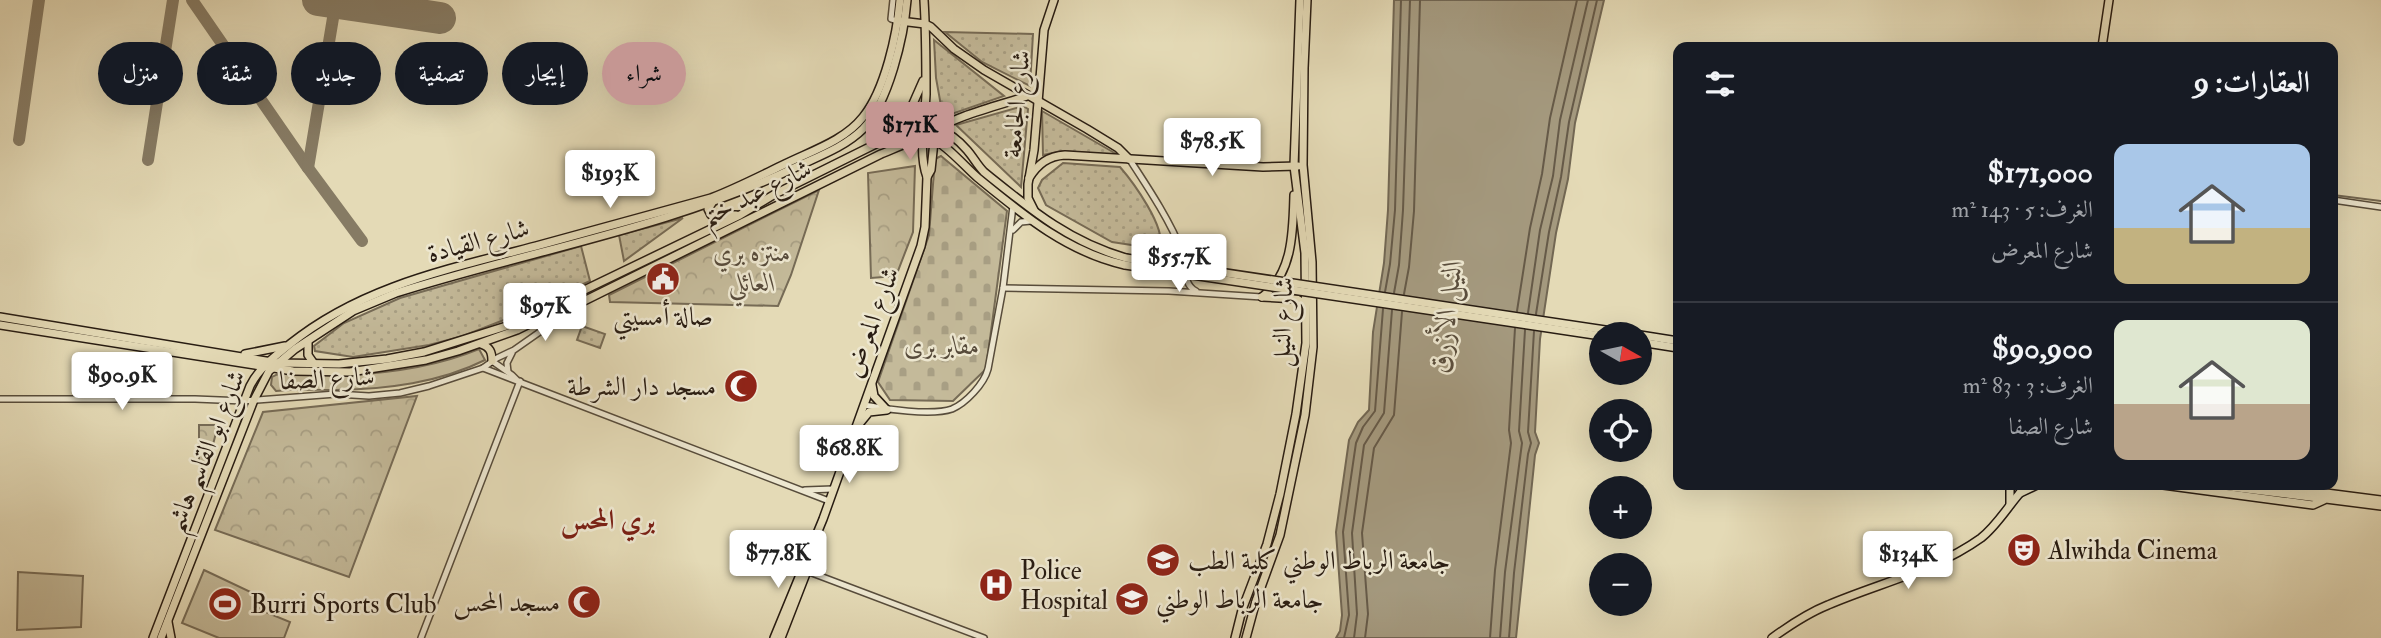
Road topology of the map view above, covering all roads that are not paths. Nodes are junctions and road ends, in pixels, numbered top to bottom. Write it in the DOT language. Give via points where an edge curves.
graph roads {
  1 [pos="893,0"];
  2 [pos="900,0"];
  3 [pos="907,0"];
  4 [pos="924,0"];
  5 [pos="1054,0"];
  6 [pos="1300,0"];
  7 [pos="1307,0"];
  8 [pos="2109,0"];
  9 [pos="898,20"];
  10 [pos="925,24"];
  11 [pos="2103,42"];
  12 [pos="926,70"];
  13 [pos="1027,96"];
  14 [pos="1037,101"];
  15 [pos="925,126"];
  16 [pos="939,128"];
  17 [pos="923,140"];
  18 [pos="933,140"];
  19 [pos="870,148"];
  20 [pos="1130,160"];
  21 [pos="1303,165"];
  22 [pos="1294,166"];
  23 [pos="928,177"];
  24 [pos="1029,178"];
  25 [pos="1296,188"];
  26 [pos="2338,201"];
  27 [pos="712,203"];
  28 [pos="1013,206"];
  29 [pos="2381,207"];
  30 [pos="1034,211"];
  31 [pos="740,215"];
  32 [pos="1033,220"];
  33 [pos="1012,233"];
  34 [pos="585,235"];
  35 [pos="1125,261"];
  36 [pos="1003,288"];
  37 [pos="1200,294"];
  38 [pos="1262,297"];
  39 [pos="584,301"];
  40 [pos="1306,304"];
  41 [pos="0,317"];
  42 [pos="0,325"];
  43 [pos="1589,328"];
  44 [pos="1589,334"];
  45 [pos="1652,337"];
  46 [pos="1673,340"];
  47 [pos="308,341"];
  48 [pos="481,344"];
  49 [pos="1652,344"];
  50 [pos="289,345"];
  51 [pos="1673,347"];
  52 [pos="514,350"];
  53 [pos="236,355"];
  54 [pos="492,361"];
  55 [pos="271,364"];
  56 [pos="315,365"];
  57 [pos="483,368"];
  58 [pos="508,372"];
  59 [pos="518,381"];
  60 [pos="872,381"];
  61 [pos="0,399"];
  62 [pos="254,400"];
  63 [pos="244,401"];
  64 [pos="864,405"];
  65 [pos="887,410"];
  66 [pos="854,432"];
  67 [pos="833,489"];
  68 [pos="2010,490"];
  69 [pos="2021,490"];
  70 [pos="2199,490"];
  71 [pos="2267,490"];
  72 [pos="2290,490"];
  73 [pos="2319,490"];
  74 [pos="802,491"];
  75 [pos="2310,494"];
  76 [pos="2327,496"];
  77 [pos="2381,500"];
  78 [pos="829,501"];
  79 [pos="2010,504"];
  80 [pos="2381,506"];
  81 [pos="804,570"];
  82 [pos="168,620"];
  83 [pos="153,638"];
  84 [pos="161,638"];
  85 [pos="171,638"];
  86 [pos="421,638"];
  87 [pos="774,638"];
  88 [pos="781,638"];
  89 [pos="984,638"];
  90 [pos="1235,638"];
  91 [pos="1246,638"];
  92 [pos="1772,638"];
  1 -- 9 [label="street, شارع القيادة"];
  2 -- 9 [label="main road, شارع القيادة"];
  3 -- 9 [label="main road, شارع القيادة"];
  4 -- 10 [label="main road, شارع المعرض"];
  5 -- 14 [label="main road, شارع الجامعة" via="1044,30"];
  6 -- 22 [label="main road, شارع النيل"];
  7 -- 21 [label="main road, شارع النيل"];
  8 -- 11 [label="main road"];
  9 -- 10 [label="main road"];
  9 -- 27 [label="main road, شارع القيادة" via="883,94 862,130 817,157"];
  9 -- 34 [label="main road, شارع القيادة" via="872,106 843,135 711,198"];
  10 -- 12 [label="main road, شارع المعرض"];
  10 -- 13 [label="main road" via="963,56"];
  12 -- 15 [label="main road, شارع المعرض"];
  12 -- 19 [label="main road" via="908,115"];
  13 -- 14 [label="main road"];
  13 -- 16 [label="main road"];
  14 -- 20 [label="main road" via="1112,144"];
  14 -- 24 [label="main road, شارع الجامعة"];
  15 -- 16 [label="main road, شارع عبد ختم"];
  15 -- 17 [label="main road, شارع المعرض"];
  15 -- 19 [label="main road, شارع عبد ختم" via="902,131"];
  16 -- 18 [label="main road, شارع المعرض"];
  16 -- 30 [label="main road" via="969,152 984,172"];
  17 -- 18 [label="main road, شارع عبد ختم"];
  17 -- 23 [label="main road, شارع المعرض"];
  17 -- 39 [label="main road, شارع عبد ختم" via="881,153"];
  18 -- 23 [label="main road, شارع المعرض"];
  18 -- 28 [label="main road"];
  19 -- 31 [label="main road, شارع عبد ختم"];
  20 -- 22 [label="main road"];
  20 -- 24 [label="main road" via="1056,156 1037,166"];
  20 -- 37 [label="street" via="1181,249 1186,282"];
  21 -- 22 [label="main road"];
  21 -- 91 [label="main road, شارع النيل" via="1314,334 1308,394 1280,535"];
  22 -- 25 [label="main road, شارع النيل"];
  23 -- 60 [label="main road, شارع المعرض" via="924,236"];
  24 -- 30 [label="main road, شارع الجامعة"];
  25 -- 38 [label="main road" via="1286,262 1272,289"];
  25 -- 40 [label="main road, شارع النيل"];
  26 -- 29 [label="street"];
  27 -- 31 [label="main road" via="708,209 712,216"];
  27 -- 34 [label="main road, شارع القيادة"];
  28 -- 32 [label="main road"];
  28 -- 33 [label="street"];
  30 -- 35 [label="main road" via="1074,239"];
  31 -- 56 [label="main road, شارع عبد ختم" via="500,329 424,352"];
  32 -- 33 [label="street" via="1021,222"];
  32 -- 35 [label="main road" via="1086,253"];
  33 -- 36 [label="street"];
  34 -- 47 [label="main road, شارع القيادة" via="396,293 353,312"];
  34 -- 50 [label="main road, شارع القيادة" via="384,289"];
  35 -- 43 [label="main road, bridge"];
  35 -- 44 [label="main road, bridge"];
  36 -- 37 [label="street"];
  36 -- 65 [label="street" via="988,369 978,387 948,410"];
  37 -- 38 [label="street"];
  38 -- 40 [label="main road" via="1297,299"];
  39 -- 48 [label="main road, شارع عبد ختم"];
  39 -- 52 [label="street, شارع الصفا"];
  40 -- 90 [label="main road, شارع النيل" via="1300,390 1280,494"];
  41 -- 53 [label="main road"];
  42 -- 55 [label="main road, شارع عبد ختم" via="216,360"];
  45 -- 46 [label="main road"];
  47 -- 55 [label="main road, شارع القيادة"];
  47 -- 56 [label="main road" via="308,355"];
  48 -- 54 [label="main road" via="487,346"];
  48 -- 55 [label="main road, شارع عبد ختم" via="426,360 364,370 314,372"];
  49 -- 51 [label="main road"];
  50 -- 53 [label="main road"];
  50 -- 55 [label="main road, شارع القيادة"];
  52 -- 54 [label="street, شارع الصفا"];
  52 -- 58 [label="street"];
  53 -- 55 [label="main road"];
  54 -- 57 [label="street, شارع الصفا"];
  54 -- 58 [label="street"];
  55 -- 56 [label="main road, شارع عبد ختم"];
  55 -- 62 [label="main road, شارع ابو القاسم هاشم"];
  55 -- 63 [label="main road, شارع ابو القاسم هاشم" via="254,376"];
  57 -- 59 [label="street"];
  57 -- 62 [label="street, شارع الصفا" via="400,393"];
  58 -- 59 [label="street"];
  59 -- 74 [label="street"];
  59 -- 86 [label="street"];
  60 -- 64 [label="main road, شارع المعرض"];
  60 -- 65 [label="main road" via="874,397"];
  61 -- 63 [label="street, شارع الصفا"];
  62 -- 63 [label="street, شارع الصفا"];
  62 -- 82 [label="main road, شارع ابو القاسم هاشم"];
  63 -- 83 [label="main road, شارع ابو القاسم هاشم"];
  64 -- 65 [label="street"];
  64 -- 66 [label="main road, شارع المعرض"];
  65 -- 66 [label="main road" via="869,412"];
  66 -- 67 [label="main road, شارع المعرض"];
  67 -- 74 [label="street"];
  67 -- 78 [label="main road, شارع المعرض"];
  68 -- 79 [label="main road"];
  69 -- 79 [label="main road"];
  70 -- 76 [label="main road" via="2308,505"];
  71 -- 75 [label="main road"];
  72 -- 75 [label="main road"];
  73 -- 76 [label="main road"];
  74 -- 78 [label="street"];
  75 -- 76 [label="main road"];
  76 -- 77 [label="main road"];
  76 -- 80 [label="main road"];
  78 -- 81 [label="main road, شارع المعرض"];
  79 -- 92 [label="main road" via="1984,536 1955,554 1828,605"];
  81 -- 87 [label="main road, شارع المعرض"];
  81 -- 88 [label="main road, شارع المعرض"];
  81 -- 89 [label="street"];
  82 -- 84 [label="main road, شارع ابو القاسم هاشم"];
  82 -- 85 [label="main road"];
}
